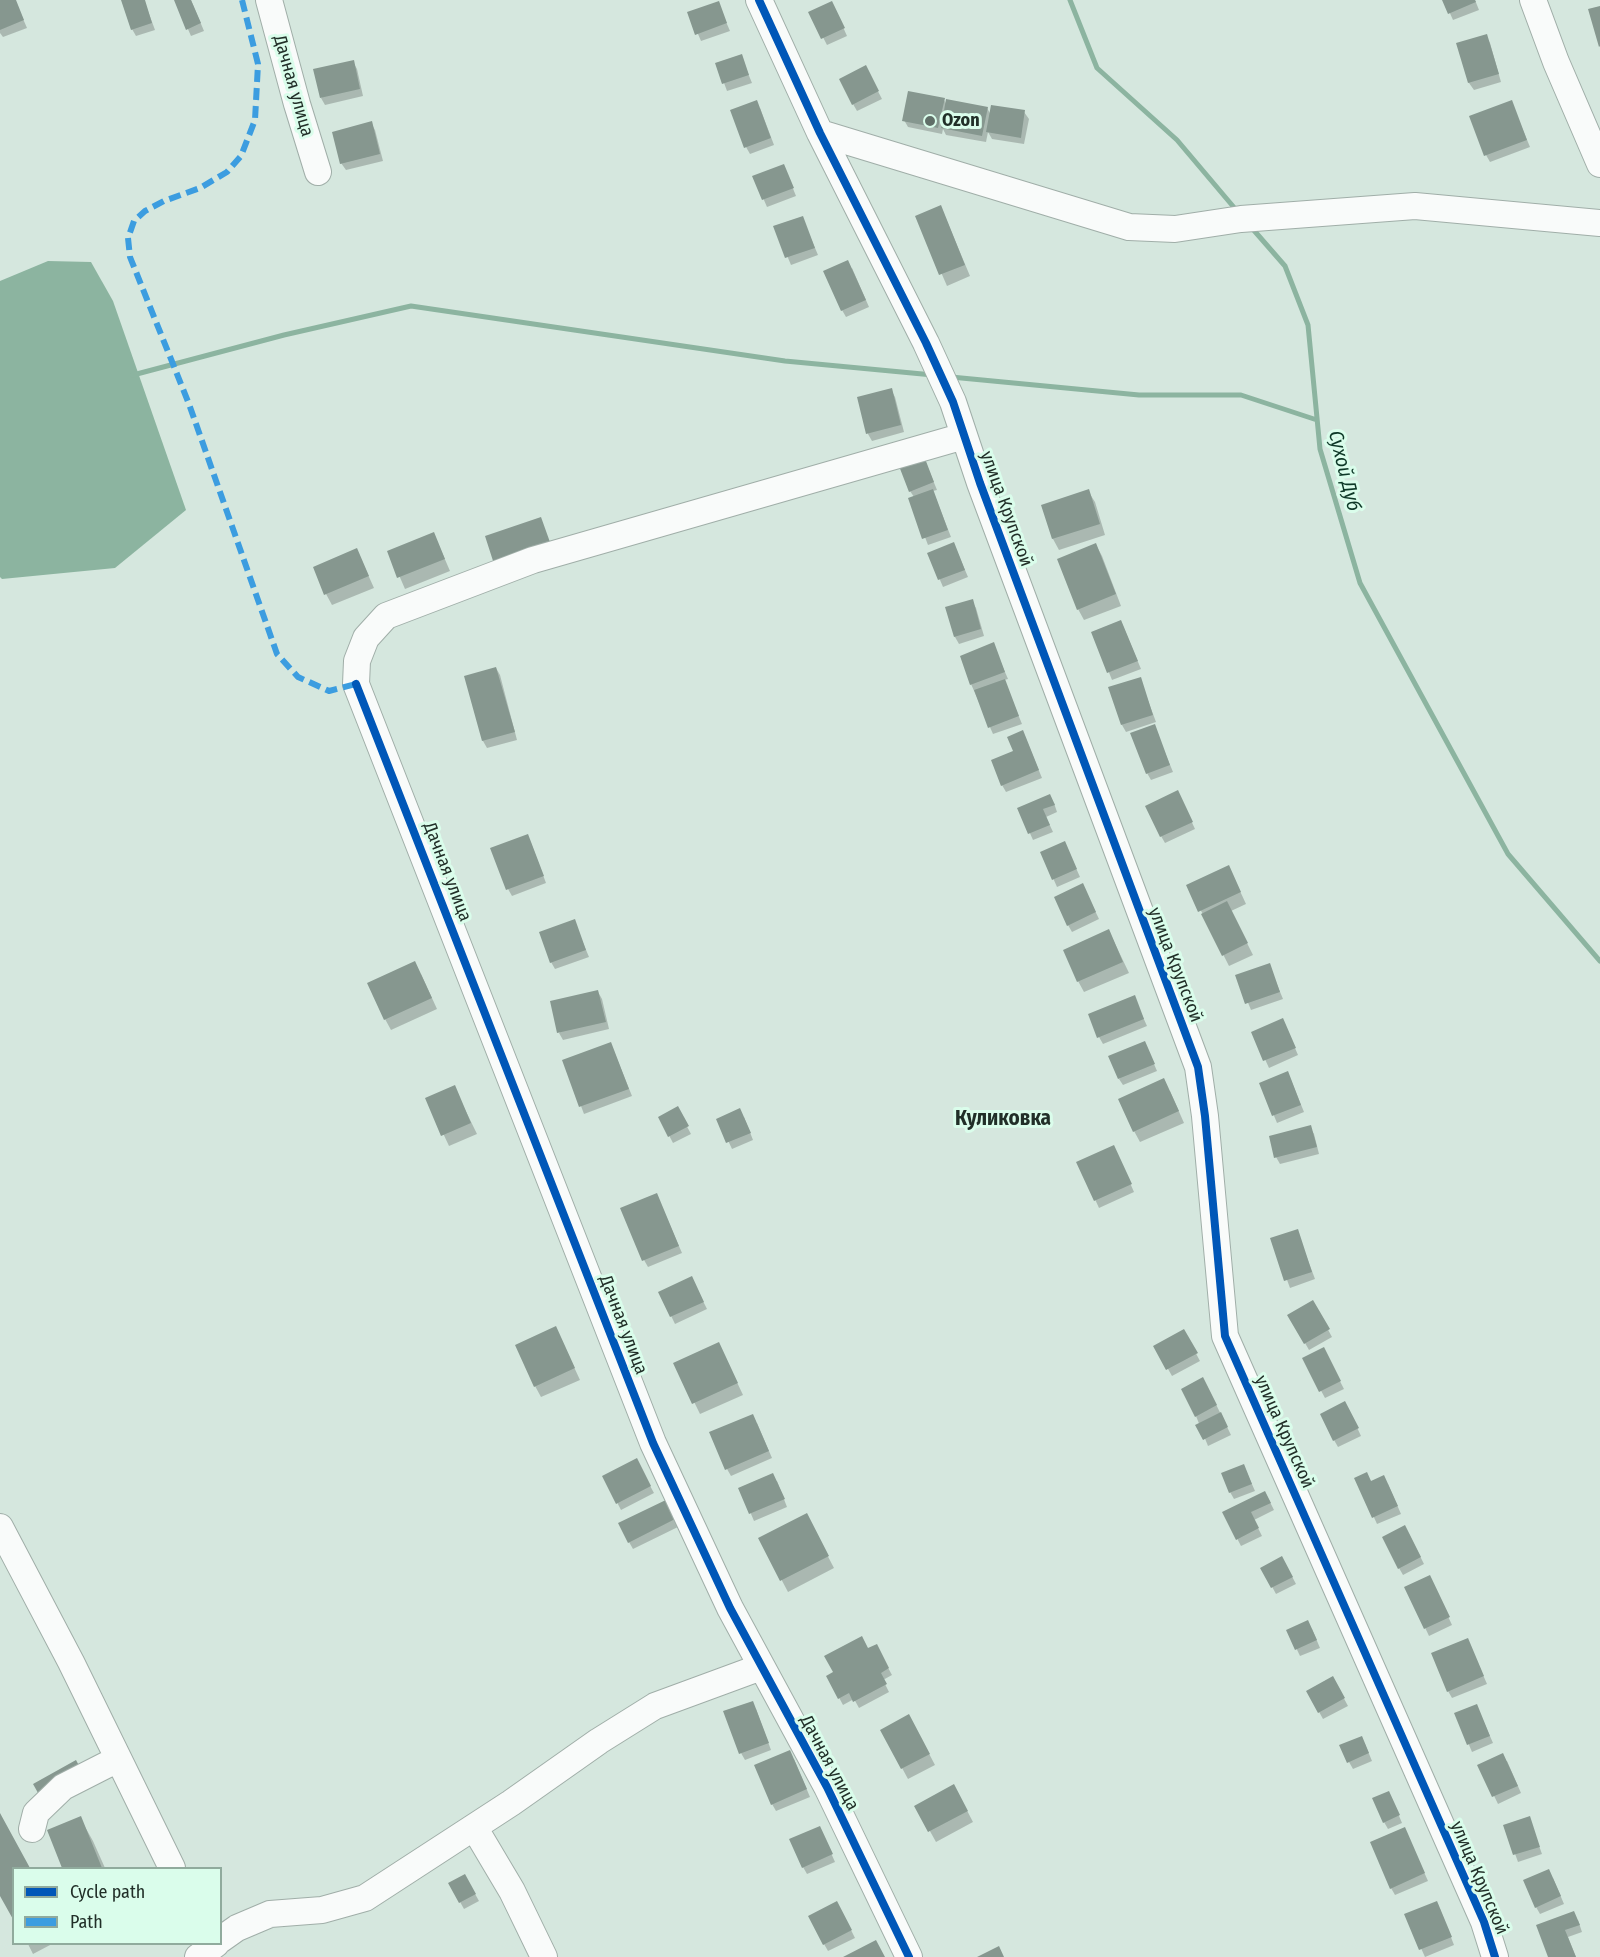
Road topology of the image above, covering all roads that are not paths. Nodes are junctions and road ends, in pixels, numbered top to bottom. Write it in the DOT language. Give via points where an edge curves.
graph roads {
  1 [pos="269,0"];
  2 [pos="759,0"];
  3 [pos="1533,0"];
  4 [pos="820,132"];
  5 [pos="1600,164"];
  6 [pos="318,172"];
  7 [pos="1600,223"];
  8 [pos="964,436"];
  9 [pos="0,1527"];
  10 [pos="761,1667"];
  11 [pos="118,1759"];
  12 [pos="474,1827"];
  13 [pos="32,1829"];
  14 [pos="171,1867"];
  15 [pos="222,1939"];
  16 [pos="215,1945"];
  17 [pos="198,1957"];
  18 [pos="544,1957"];
  19 [pos="909,1957"];
  20 [pos="1496,1957"];
  1 -- 6 [label="street, Дачная улица"];
  2 -- 4 [label="street, улица Крупской"];
  3 -- 5 [label="street"];
  4 -- 7 [label="street" via="1129,227 1175,229 1241,219 1415,206"];
  4 -- 8 [label="street, улица Крупской" via="926,343"];
  8 -- 10 [label="street, Дачная улица" via="533,560 386,616 366,638 357,661 356,684 653,1443"];
  8 -- 20 [label="street, улица Крупской" via="1198,1067 1225,1336 1484,1922"];
  9 -- 11 [label="street"];
  10 -- 12 [label="street" via="655,1706"];
  10 -- 19 [label="street, Дачная улица" via="827,1787"];
  11 -- 13 [label="street" via="63,1787 36,1813"];
  11 -- 14 [label="street"];
  12 -- 15 [label="street" via="366,1898 322,1910 270,1914"];
  12 -- 18 [label="street"];
  16 -- 17 [label="street"];
}
